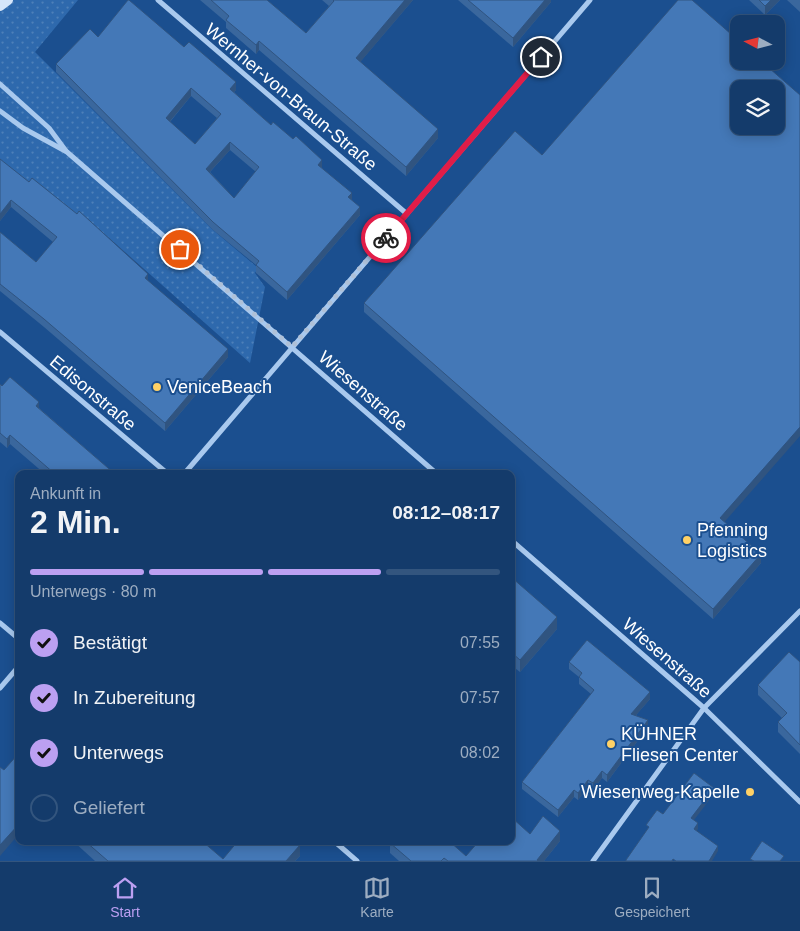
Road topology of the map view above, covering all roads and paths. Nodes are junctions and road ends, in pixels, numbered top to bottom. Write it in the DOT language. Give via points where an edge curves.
graph roads {
  1 [pos="8,0"];
  2 [pos="158,0"];
  3 [pos="590,0"];
  4 [pos="0,6"];
  5 [pos="0,84"];
  6 [pos="0,111"];
  7 [pos="67,152"];
  8 [pos="407,214"];
  9 [pos="0,332"];
  10 [pos="292,347"];
  11 [pos="163,470"];
  12 [pos="187,470"];
  13 [pos="432,470"];
  14 [pos="515,543"];
  15 [pos="800,611"];
  16 [pos="0,623"];
  17 [pos="15,636"];
  18 [pos="15,671"];
  19 [pos="0,688"];
  20 [pos="704,708"];
  21 [pos="800,802"];
  22 [pos="339,845"];
  23 [pos="357,861"];
  24 [pos="593,861"];
  1 -- 4 [label="main road"];
  2 -- 8 [label="street, Wernher-von-Braun-Straße"];
  3 -- 8 [label="street"];
  5 -- 7 [label="street" via="49,128"];
  6 -- 7 [label="street"];
  7 -- 10 [label="street, Wiesenstraße"];
  8 -- 10 [label="street"];
  9 -- 11 [label="street, Edisonstraße"];
  10 -- 12 [label="street"];
  10 -- 13 [label="street, Wiesenstraße"];
  14 -- 20 [label="street, Wiesenstraße"];
  15 -- 20 [label="street"];
  16 -- 17 [label="street"];
  18 -- 19 [label="street"];
  20 -- 21 [label="street, Wiesenstraße"];
  20 -- 24 [label="street"];
  22 -- 23 [label="street"];
}
